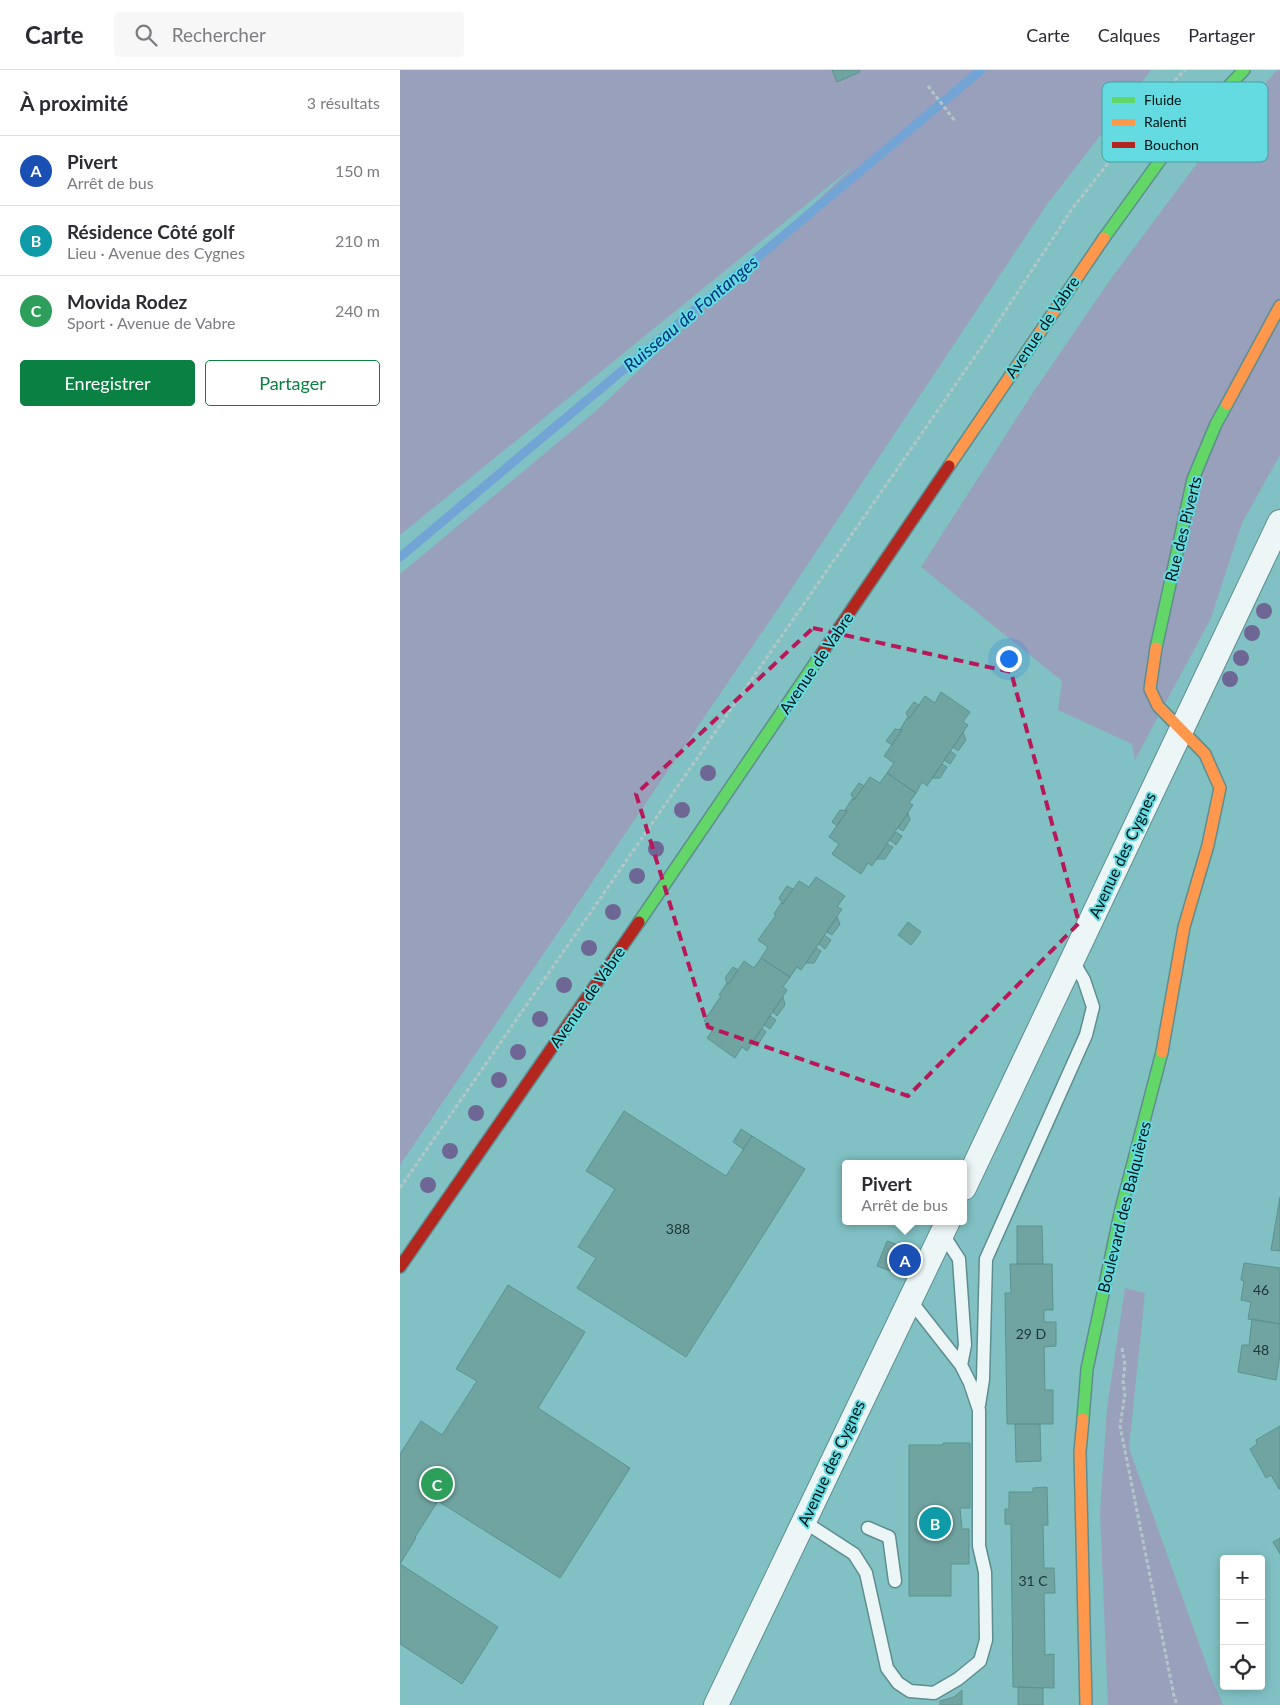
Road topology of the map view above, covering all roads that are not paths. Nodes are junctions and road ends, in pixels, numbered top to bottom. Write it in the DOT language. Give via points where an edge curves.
graph roads {
  1 [pos="1244,70"];
  2 [pos="1233,82"];
  3 [pos="1159,162"];
  4 [pos="1280,306"];
  5 [pos="1280,522"];
  6 [pos="1181,728"];
  7 [pos="1072,961"];
  8 [pos="967,1182"];
  9 [pos="945,1227"];
  10 [pos="400,1267"];
  11 [pos="910,1300"];
  12 [pos="961,1365"];
  13 [pos="979,1410"];
  14 [pos="803,1521"];
  15 [pos="868,1528"];
  16 [pos="895,1581"];
  17 [pos="716,1705"];
  18 [pos="1086,1705"];
  1 -- 2 [label="street, Avenue de Vabre"];
  3 -- 10 [label="street, Avenue de Vabre" via="1083,267 702,831"];
  4 -- 6 [label="street, Rue des Piverts" via="1216,424 1193,479 1180,532 1150,689 1158,706"];
  5 -- 6 [label="street, Avenue des Cygnes"];
  6 -- 7 [label="street, Avenue des Cygnes"];
  6 -- 18 [label="street, Boulevard des Balquières" via="1205,754 1220,788 1208,846 1184,927 1159,1066 1121,1208 1087,1369 1080,1452"];
  7 -- 8 [label="street, Avenue des Cygnes"];
  7 -- 13 [label="lane" via="1084,980 1092,1007 1086,1035 986,1259 983,1379"];
  9 -- 11 [label="street, Avenue des Cygnes"];
  9 -- 12 [label="lane" via="959,1259 965,1345"];
  11 -- 12 [label="lane"];
  11 -- 14 [label="street, Avenue des Cygnes"];
  12 -- 13 [label="lane"];
  13 -- 14 [label="lane" via="978,1546 985,1572 986,1640 980,1661 958,1679 934,1693 910,1691 898,1683 887,1668 866,1573 854,1554"];
  14 -- 17 [label="street, Avenue des Cygnes"];
  15 -- 16 [label="lane" via="890,1537"];
}
